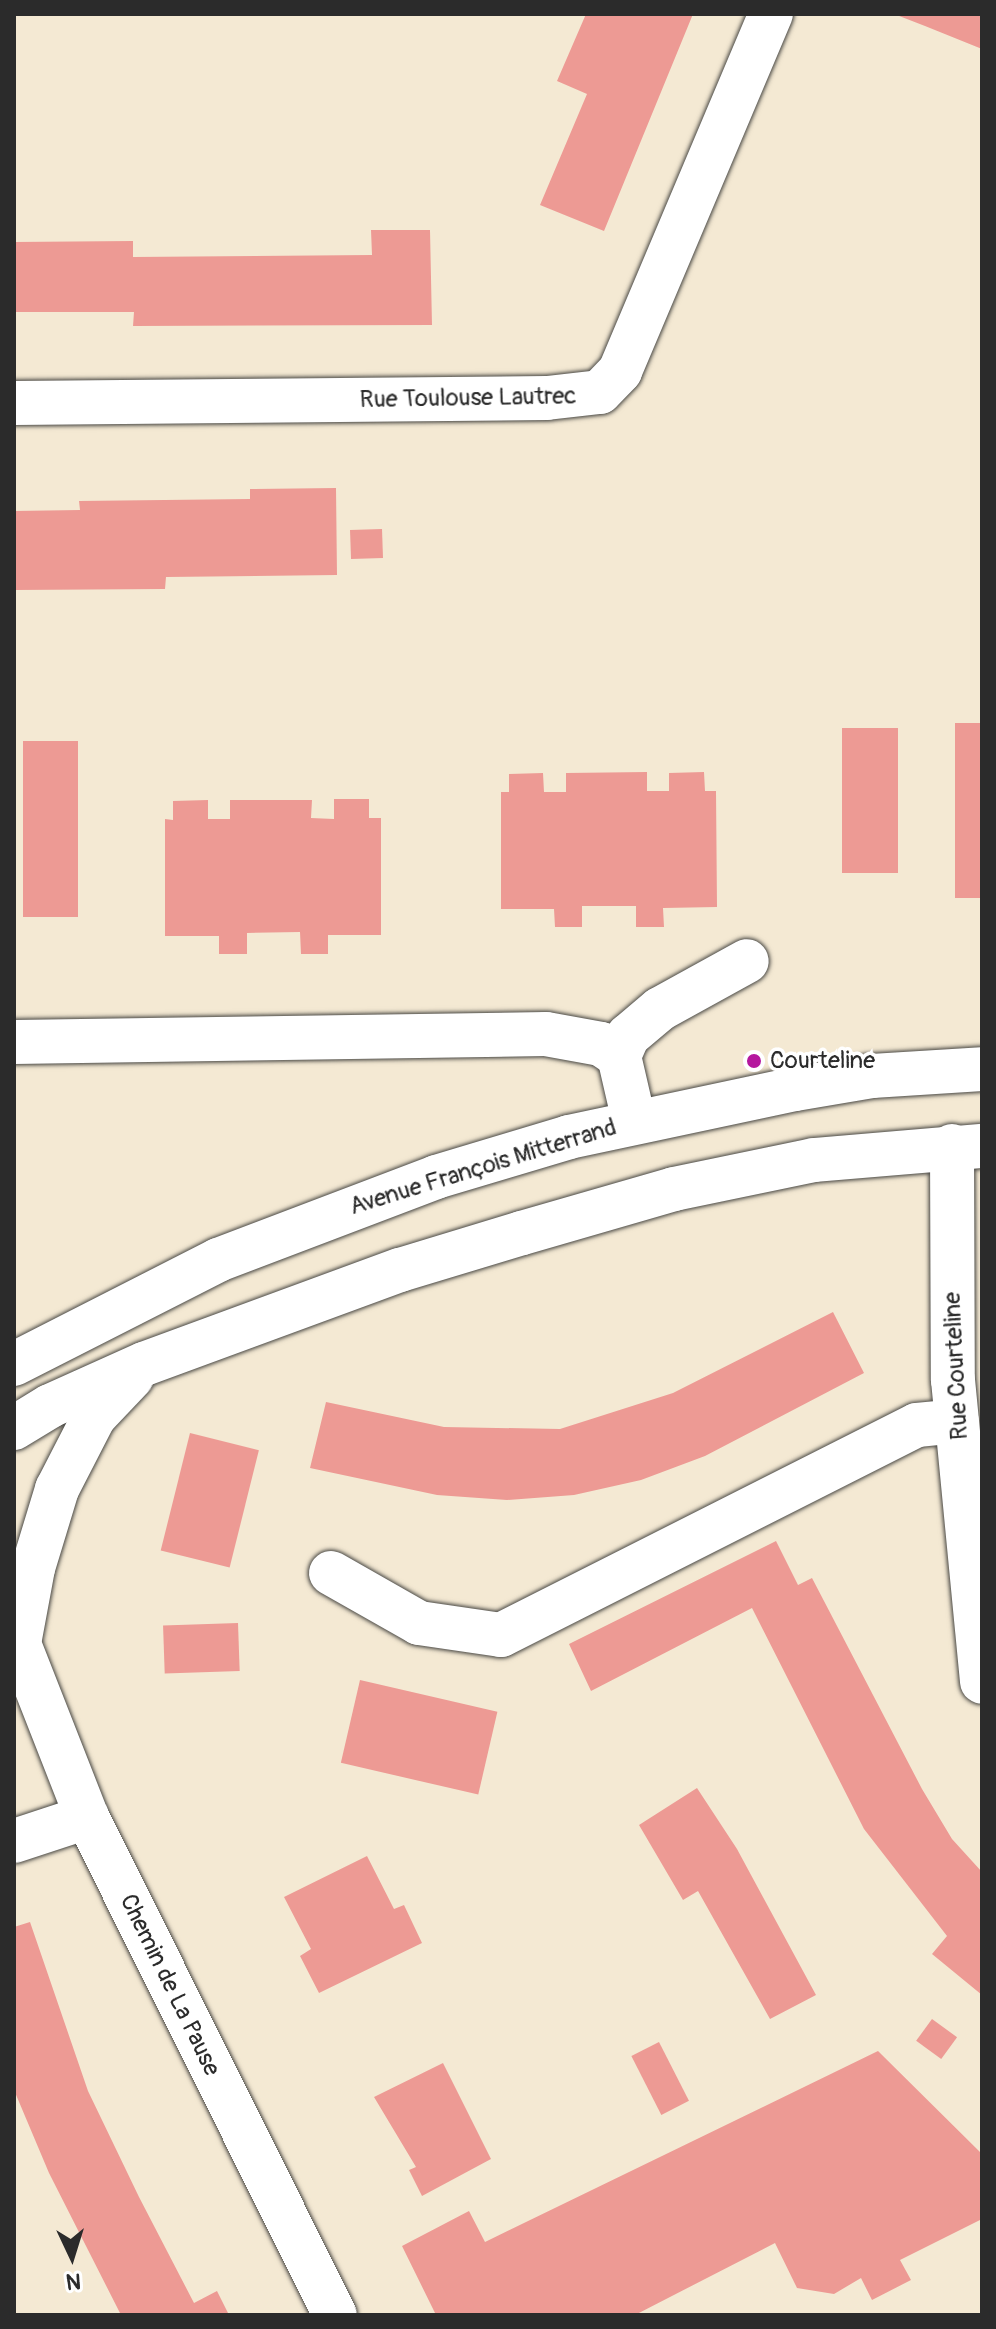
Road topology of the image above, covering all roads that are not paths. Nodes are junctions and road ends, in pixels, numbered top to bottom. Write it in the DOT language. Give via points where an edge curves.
graph roads {
  1 [pos="771,14"];
  2 [pos="14,403"];
  3 [pos="747,961"];
  4 [pos="14,1042"];
  5 [pos="619,1056"];
  6 [pos="982,1069"];
  7 [pos="634,1121"];
  8 [pos="967,1146"];
  9 [pos="14,1364"];
  10 [pos="144,1364"];
  11 [pos="957,1421"];
  12 [pos="14,1428"];
  13 [pos="331,1573"];
  14 [pos="15,1642"];
  15 [pos="982,1682"];
  16 [pos="87,1817"];
  17 [pos="14,1841"];
  18 [pos="335,2315"];
  1 -- 2 [label="street, Rue Toulouse Lautrec" via="620,371 600,392 547,398"];
  3 -- 5 [label="street" via="660,1009 628,1036"];
  4 -- 5 [label="street" via="546,1034 601,1044"];
  5 -- 7 [label="street"];
  6 -- 7 [label="street, Avenue François Mitterrand" via="872,1076"];
  7 -- 9 [label="street, Avenue François Mitterrand" via="436,1177 293,1228 218,1260"];
  8 -- 10 [label="street" via="814,1160 674,1189 400,1270"];
  8 -- 11 [label="street, Rue Courteline"];
  10 -- 12 [label="street"];
  10 -- 14 [label="street, Chemin de La Pause" via="94,1417 75,1448 33,1568"];
  11 -- 13 [label="street" via="917,1425 501,1635 419,1623"];
  11 -- 15 [label="street, Rue Courteline"];
  14 -- 16 [label="street, Chemin de La Pause"];
  16 -- 17 [label="street"];
  16 -- 18 [label="street, Chemin de La Pause"];
}
